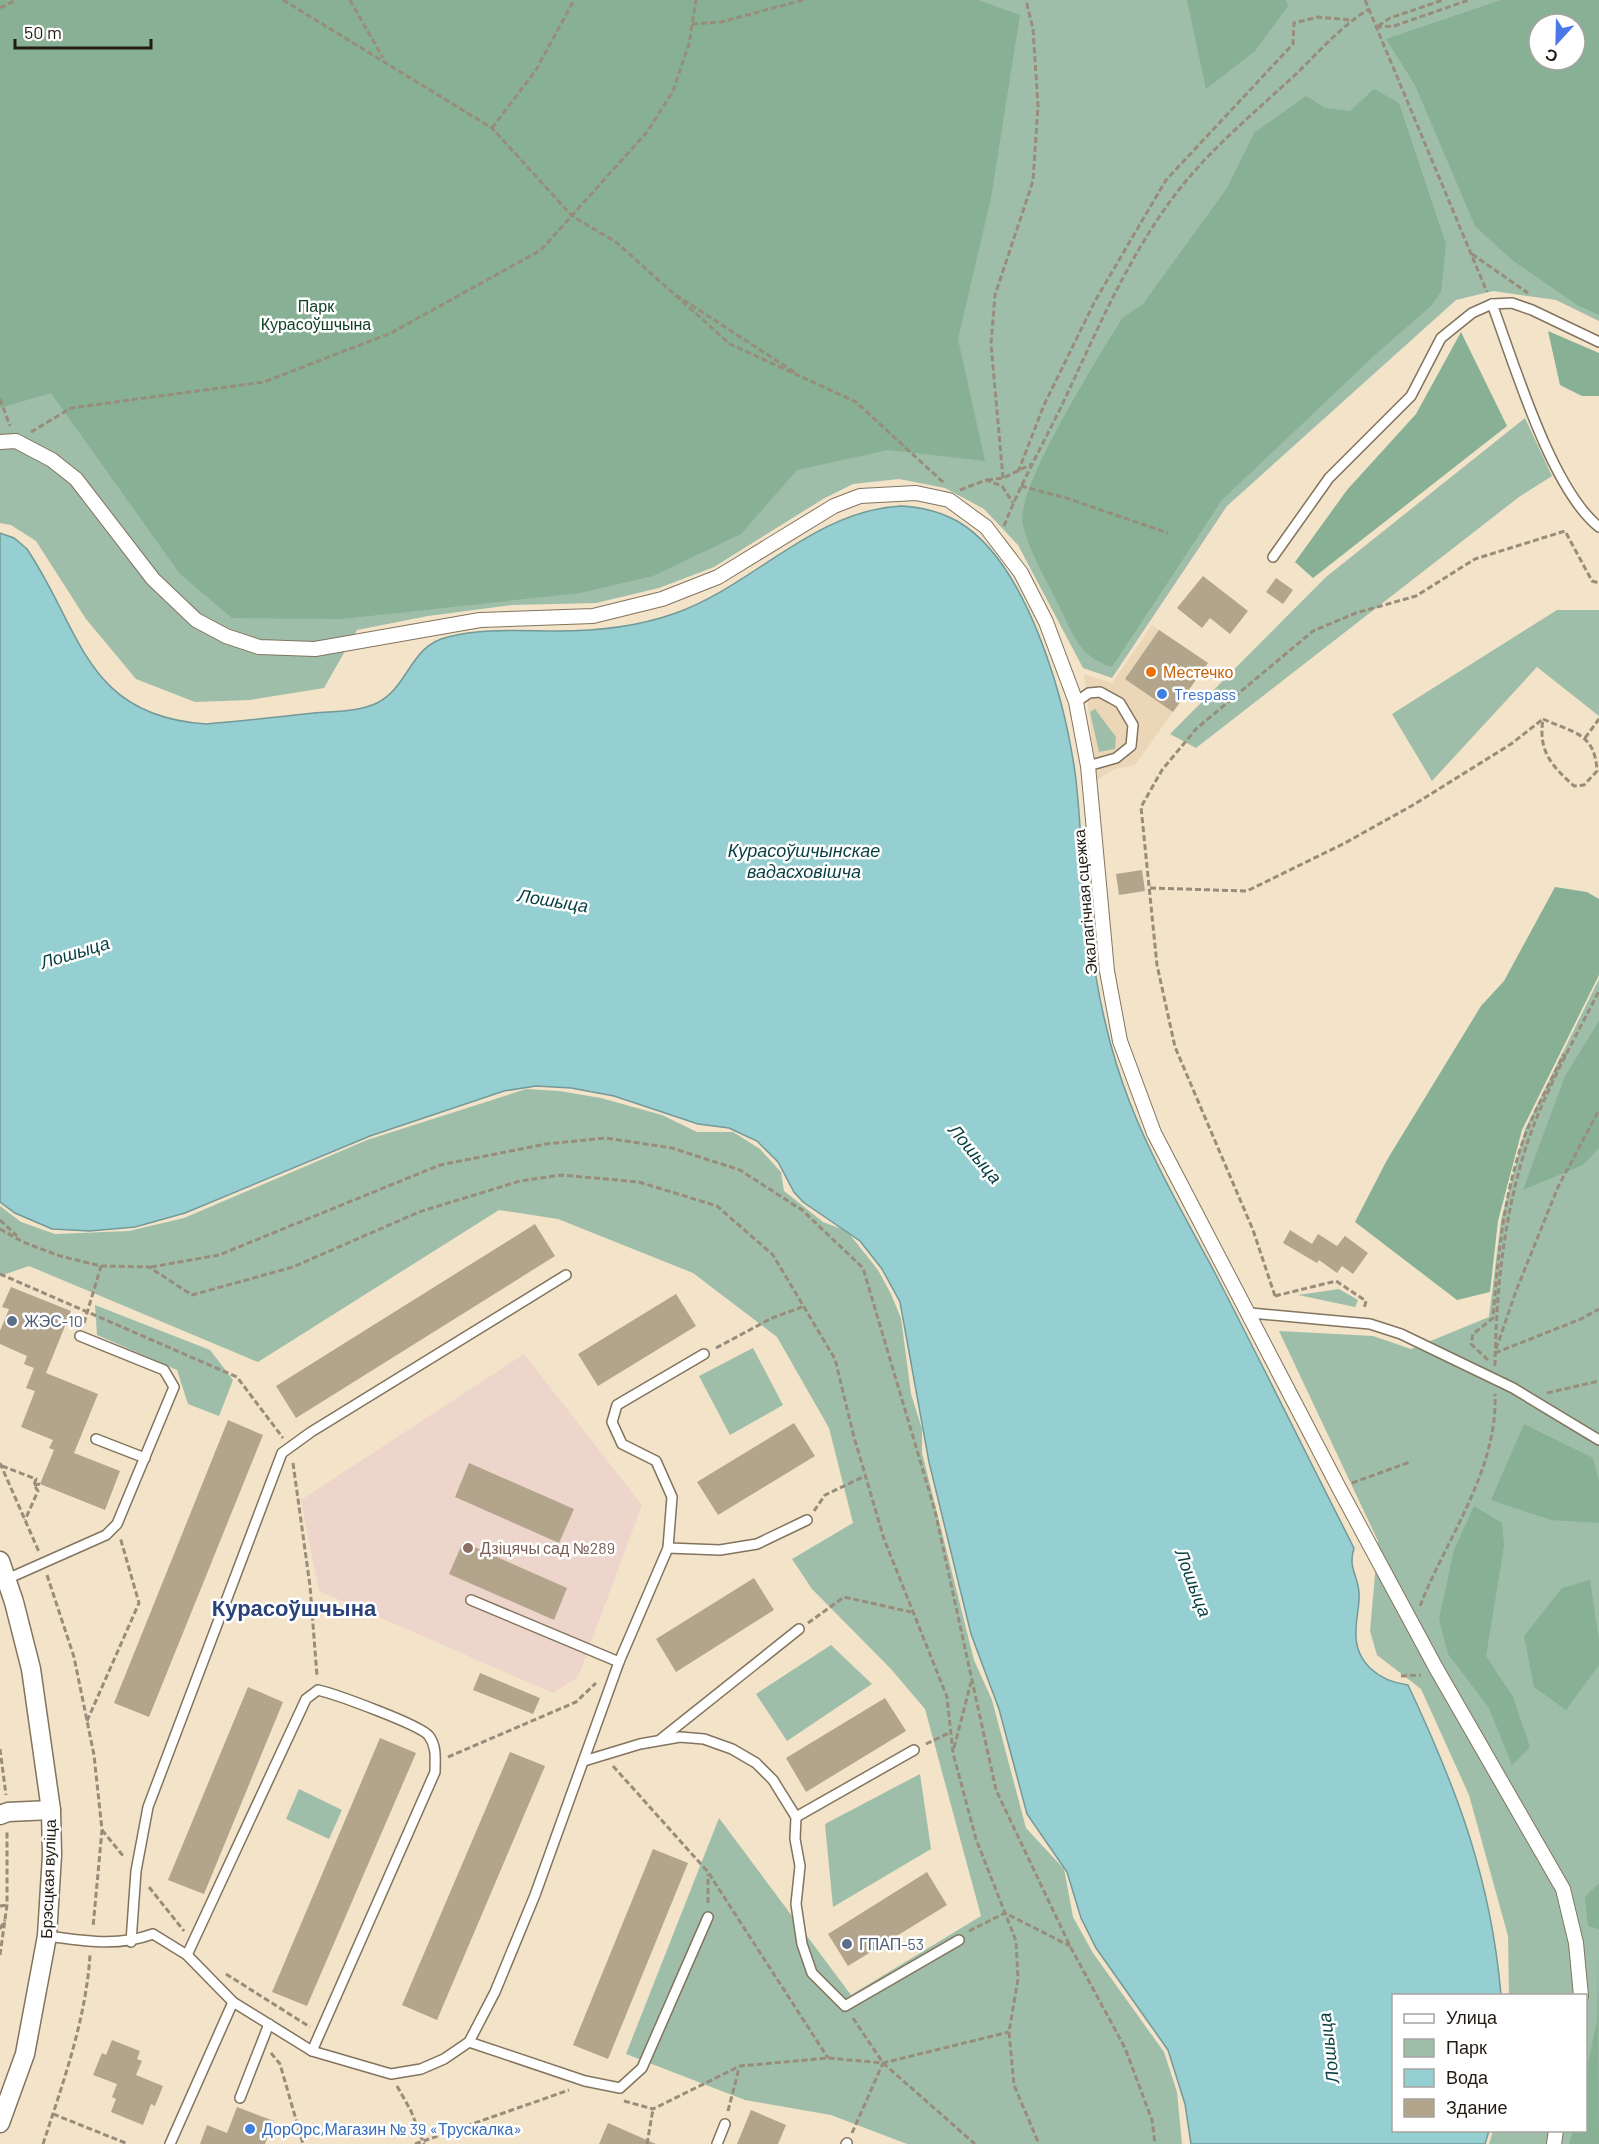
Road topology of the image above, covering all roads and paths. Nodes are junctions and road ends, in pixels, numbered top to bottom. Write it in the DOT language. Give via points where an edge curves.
graph roads {
  1 [pos="16,0"];
  2 [pos="283,0"];
  3 [pos="350,0"];
  4 [pos="574,0"];
  5 [pos="696,0"];
  6 [pos="803,0"];
  7 [pos="1026,0"];
  8 [pos="1365,0"];
  9 [pos="1443,0"];
  10 [pos="1469,0"];
  11 [pos="0,8"];
  12 [pos="1369,9"];
  13 [pos="1351,20"];
  14 [pos="692,24"];
  15 [pos="1376,27"];
  16 [pos="384,60"];
  17 [pos="492,128"];
  18 [pos="572,216"];
  19 [pos="1470,253"];
  20 [pos="664,287"];
  21 [pos="1534,297"];
  22 [pos="1492,304"];
  23 [pos="1599,342"];
  24 [pos="807,380"];
  25 [pos="0,399"];
  26 [pos="16,441"];
  27 [pos="0,442"];
  28 [pos="1033,464"];
  29 [pos="1018,472"];
  30 [pos="1003,477"];
  31 [pos="986,480"];
  32 [pos="1021,486"];
  33 [pos="950,501"];
  34 [pos="1013,503"];
  35 [pos="1599,527"];
  36 [pos="1168,533"];
  37 [pos="999,541"];
  38 [pos="1273,556"];
  39 [pos="1599,583"];
  40 [pos="1076,702"];
  41 [pos="1543,719"];
  42 [pos="1599,719"];
  43 [pos="1585,738"];
  44 [pos="1088,766"];
  45 [pos="1150,888"];
  46 [pos="1599,992"];
  47 [pos="1566,1056"];
  48 [pos="1599,1110"];
  49 [pos="0,1220"];
  50 [pos="0,1229"];
  51 [pos="23,1242"];
  52 [pos="101,1266"];
  53 [pos="149,1267"];
  54 [pos="0,1274"];
  55 [pos="566,1275"];
  56 [pos="1275,1296"];
  57 [pos="803,1307"];
  58 [pos="1275,1307"];
  59 [pos="1599,1309"];
  60 [pos="87,1312"];
  61 [pos="1250,1313"];
  62 [pos="1594,1313"];
  63 [pos="1362,1317"];
  64 [pos="1599,1320"];
  65 [pos="80,1336"];
  66 [pos="1495,1353"];
  67 [pos="704,1354"];
  68 [pos="1495,1367"];
  69 [pos="1494,1380"];
  70 [pos="1599,1381"];
  71 [pos="1542,1395"];
  72 [pos="96,1438"];
  73 [pos="1599,1440"];
  74 [pos="291,1447"];
  75 [pos="146,1458"];
  76 [pos="1410,1462"];
  77 [pos="1,1464"];
  78 [pos="865,1476"];
  79 [pos="40,1484"];
  80 [pos="34,1485"];
  81 [pos="1339,1488"];
  82 [pos="25,1520"];
  83 [pos="807,1520"];
  84 [pos="117,1524"];
  85 [pos="668,1548"];
  86 [pos="0,1561"];
  87 [pos="43,1563"];
  88 [pos="7,1579"];
  89 [pos="471,1600"];
  90 [pos="7,1604"];
  91 [pos="911,1612"];
  92 [pos="1413,1624"];
  93 [pos="800,1629"];
  94 [pos="619,1662"];
  95 [pos="1401,1676"];
  96 [pos="1419,1676"];
  97 [pos="972,1680"];
  98 [pos="318,1690"];
  99 [pos="87,1721"];
  100 [pos="951,1732"];
  101 [pos="661,1739"];
  102 [pos="0,1749"];
  103 [pos="914,1750"];
  104 [pos="953,1753"];
  105 [pos="604,1756"];
  106 [pos="584,1761"];
  107 [pos="435,1763"];
  108 [pos="51,1810"];
  109 [pos="4,1813"];
  110 [pos="796,1817"];
  111 [pos="6,1845"];
  112 [pos="0,1850"];
  113 [pos="708,1872"];
  114 [pos="8,1905"];
  115 [pos="0,1906"];
  116 [pos="1005,1913"];
  117 [pos="708,1917"];
  118 [pos="6,1918"];
  119 [pos="971,1928"];
  120 [pos="0,1929"];
  121 [pos="47,1936"];
  122 [pos="959,1940"];
  123 [pos="91,1942"];
  124 [pos="131,1942"];
  125 [pos="1070,1947"];
  126 [pos="0,1954"];
  127 [pos="187,1955"];
  128 [pos="1581,1994"];
  129 [pos="232,2002"];
  130 [pos="845,2006"];
  131 [pos="268,2024"];
  132 [pos="1009,2032"];
  133 [pos="262,2041"];
  134 [pos="469,2042"];
  135 [pos="312,2051"];
  136 [pos="828,2058"];
  137 [pos="883,2063"];
  138 [pos="740,2066"];
  139 [pos="391,2074"];
  140 [pos="574,2088"];
  141 [pos="240,2098"];
  142 [pos="619,2100"];
  143 [pos="653,2109"];
  144 [pos="53,2114"];
  145 [pos="0,2123"];
  146 [pos="725,2124"];
  147 [pos="424,2143"];
  148 [pos="847,2143"];
  149 [pos="972,2143"];
  150 [pos="44,2144"];
  151 [pos="128,2144"];
  152 [pos="170,2144"];
  153 [pos="303,2144"];
  154 [pos="415,2144"];
  155 [pos="647,2144"];
  156 [pos="717,2144"];
  157 [pos="1039,2144"];
  158 [pos="1155,2144"];
  1 -- 11 [label="path"];
  2 -- 16 [label="path"];
  3 -- 16 [label="path"];
  4 -- 17 [label="path" via="536,70"];
  5 -- 14 [label="path"];
  6 -- 14 [label="path" via="720,22"];
  7 -- 30 [label="path" via="1033,29 1038,106 1033,181 995,295 991,344"];
  8 -- 12 [label="path"];
  9 -- 15 [label="path" via="1390,18"];
  10 -- 15 [label="path" via="1394,26"];
  12 -- 13 [label="path"];
  12 -- 15 [label="path"];
  13 -- 28 [label="path" via="1181,187 1122,280"];
  13 -- 29 [label="path" via="1318,17 1294,23 1293,44 1166,180 1095,302 1044,405"];
  14 -- 18 [label="path" via="673,91 647,132"];
  15 -- 19 [label="path"];
  16 -- 17 [label="path"];
  17 -- 18 [label="path"];
  18 -- 20 [label="path" via="616,242"];
  18 -- 26 [label="path" via="541,250 391,333 264,382 71,408"];
  19 -- 21 [label="path"];
  19 -- 22 [label="path"];
  20 -- 24 [label="path"];
  20 -- 24 [label="path" via="730,344"];
  22 -- 23 [label="lane" via="1512,303 1532,310"];
  22 -- 35 [label="lane" via="1549,454 1572,495"];
  22 -- 38 [label="lane" via="1472,313 1440,338 1411,396 1329,478"];
  24 -- 33 [label="path" via="856,402 943,480"];
  25 -- 26 [label="path"];
  26 -- 27 [label="street"];
  26 -- 33 [label="street" via="52,460 76,479 153,579 196,620 259,647 287,649 357,643 480,620 593,616 662,599 718,578 834,506 860,496 916,493"];
  28 -- 29 [label="path"];
  28 -- 32 [label="path"];
  29 -- 30 [label="path"];
  30 -- 31 [label="path"];
  31 -- 33 [label="path" via="959,490"];
  31 -- 34 [label="path" via="1002,486"];
  32 -- 34 [label="path"];
  32 -- 36 [label="path"];
  33 -- 37 [label="street, Экалагічная сцежка"];
  34 -- 37 [label="path"];
  37 -- 40 [label="street, Экалагічная сцежка" via="1046,622"];
  39 -- 45 [label="path" via="1592,581 1565,531 1475,559 1416,596 1356,613 1313,631 1196,729 1162,770 1141,807"];
  40 -- 44 [label="street, Экалагічная сцежка"];
  40 -- 44 [label="lane" via="1089,693 1100,692 1120,703 1133,725 1131,746 1116,758"];
  41 -- 43 [label="path"];
  41 -- 43 [label="path" via="1540,736 1545,755 1574,786 1584,785 1597,771 1596,753"];
  41 -- 45 [label="path" via="1511,744 1413,805 1247,891"];
  42 -- 43 [label="path"];
  44 -- 61 [label="street, Экалагічная сцежка" via="1107,971 1120,1041 1155,1133"];
  45 -- 56 [label="path" via="1157,965 1175,1047 1253,1230"];
  46 -- 47 [label="path"];
  47 -- 66 [label="path" via="1529,1138 1511,1200 1504,1238"];
  47 -- 68 [label="path" via="1563,1054 1525,1137 1507,1199 1493,1318 1473,1334 1471,1344"];
  48 -- 66 [label="path" via="1558,1188"];
  49 -- 51 [label="path"];
  50 -- 51 [label="path"];
  51 -- 52 [label="path"];
  52 -- 53 [label="path"];
  52 -- 60 [label="path"];
  53 -- 57 [label="path" via="192,1295 293,1267 419,1212 520,1181 561,1174 639,1182 717,1206 773,1256"];
  53 -- 97 [label="path" via="219,1255 440,1165 546,1144 606,1138 672,1148 740,1170 802,1210 863,1268 935,1511"];
  54 -- 60 [label="path"];
  55 -- 74 [label="lane"];
  56 -- 58 [label="path"];
  56 -- 63 [label="path" via="1336,1281 1366,1301"];
  57 -- 67 [label="path" via="772,1318"];
  57 -- 78 [label="path" via="836,1359"];
  59 -- 62 [label="path"];
  60 -- 65 [label="path"];
  60 -- 74 [label="path" via="237,1377"];
  61 -- 69 [label="lane" via="1370,1324 1401,1334"];
  61 -- 81 [label="street, Экалагічная сцежка"];
  62 -- 64 [label="path"];
  62 -- 66 [label="path"];
  65 -- 75 [label="lane" via="164,1370 174,1387"];
  66 -- 68 [label="path"];
  67 -- 85 [label="lane" via="617,1405 612,1422 622,1444 656,1461 672,1497"];
  68 -- 69 [label="path"];
  69 -- 73 [label="lane"];
  69 -- 92 [label="path" via="1496,1412 1488,1457"];
  70 -- 71 [label="path"];
  72 -- 75 [label="lane"];
  74 -- 98 [label="path" via="310,1587"];
  74 -- 124 [label="lane" via="282,1453 273,1473 148,1807 136,1871"];
  75 -- 84 [label="lane"];
  76 -- 81 [label="path"];
  77 -- 80 [label="path" via="36,1479"];
  77 -- 82 [label="path"];
  78 -- 83 [label="path" via="825,1495"];
  78 -- 91 [label="path"];
  79 -- 80 [label="path"];
  80 -- 82 [label="path" via="38,1491"];
  81 -- 92 [label="street, Экалагічная сцежка"];
  82 -- 87 [label="path"];
  83 -- 85 [label="lane" via="757,1544 720,1550"];
  84 -- 87 [label="lane" via="106,1535"];
  84 -- 99 [label="path" via="139,1603"];
  85 -- 94 [label="lane"];
  86 -- 88 [label="street, Брэсцкая вуліца"];
  87 -- 88 [label="lane"];
  87 -- 99 [label="path" via="74,1657"];
  88 -- 90 [label="street, Брэсцкая вуліца"];
  89 -- 94 [label="lane"];
  90 -- 108 [label="street, Брэсцкая вуліца" via="31,1669"];
  91 -- 93 [label="path" via="844,1597"];
  91 -- 100 [label="path" via="947,1697"];
  92 -- 128 [label="street, Экалагічная сцежка" via="1563,1889 1576,1943"];
  93 -- 101 [label="lane"];
  94 -- 106 [label="lane"];
  94 -- 107 [label="path" via="576,1702"];
  95 -- 96 [label="path"];
  97 -- 104 [label="path"];
  97 -- 125 [label="path" via="996,1790"];
  98 -- 107 [label="lane" via="342,1696 428,1734 436,1749"];
  98 -- 127 [label="lane" via="306,1699"];
  99 -- 123 [label="path" via="102,1830"];
  100 -- 103 [label="path"];
  100 -- 104 [label="path"];
  101 -- 105 [label="lane"];
  101 -- 110 [label="lane" via="704,1739 748,1758 773,1780"];
  102 -- 109 [label="path"];
  103 -- 110 [label="lane"];
  104 -- 116 [label="path" via="976,1839"];
  105 -- 106 [label="lane"];
  105 -- 113 [label="path"];
  106 -- 134 [label="lane" via="495,1992"];
  107 -- 135 [label="lane" via="435,1772"];
  108 -- 109 [label="street"];
  108 -- 121 [label="street, Брэсцкая вуліца"];
  109 -- 111 [label="path"];
  110 -- 130 [label="lane" via="800,1866 796,1904 802,1944 812,1973"];
  111 -- 112 [label="path"];
  111 -- 114 [label="path"];
  113 -- 117 [label="path"];
  113 -- 136 [label="path"];
  114 -- 115 [label="path"];
  114 -- 118 [label="path"];
  116 -- 119 [label="path"];
  116 -- 125 [label="path"];
  116 -- 132 [label="path" via="1016,1941 1018,1979"];
  117 -- 134 [label="lane" via="642,2068 620,2088 585,2081"];
  118 -- 120 [label="path"];
  118 -- 126 [label="path"];
  121 -- 123 [label="lane"];
  121 -- 145 [label="street, Брэсцкая вуліца" via="25,2054"];
  122 -- 130 [label="lane"];
  123 -- 124 [label="lane"];
  123 -- 144 [label="path" via="89,1978"];
  124 -- 127 [label="lane" via="153,1934"];
  125 -- 158 [label="path" via="1125,2048 1152,2120"];
  127 -- 129 [label="lane"];
  129 -- 131 [label="lane"];
  129 -- 152 [label="lane"];
  130 -- 137 [label="path"];
  131 -- 133 [label="lane"];
  131 -- 135 [label="lane"];
  132 -- 137 [label="path"];
  132 -- 157 [label="path" via="1014,2085"];
  133 -- 141 [label="lane"];
  133 -- 153 [label="path" via="280,2064"];
  134 -- 139 [label="lane" via="421,2069"];
  135 -- 139 [label="lane"];
  136 -- 137 [label="path"];
  136 -- 138 [label="path"];
  137 -- 148 [label="path"];
  137 -- 149 [label="path"];
  138 -- 143 [label="path"];
  138 -- 146 [label="path"];
  139 -- 147 [label="path"];
  140 -- 147 [label="path"];
  142 -- 143 [label="path"];
  143 -- 155 [label="path"];
  144 -- 150 [label="path"];
  144 -- 151 [label="path"];
  146 -- 156 [label="lane"];
  147 -- 154 [label="path"];
}
